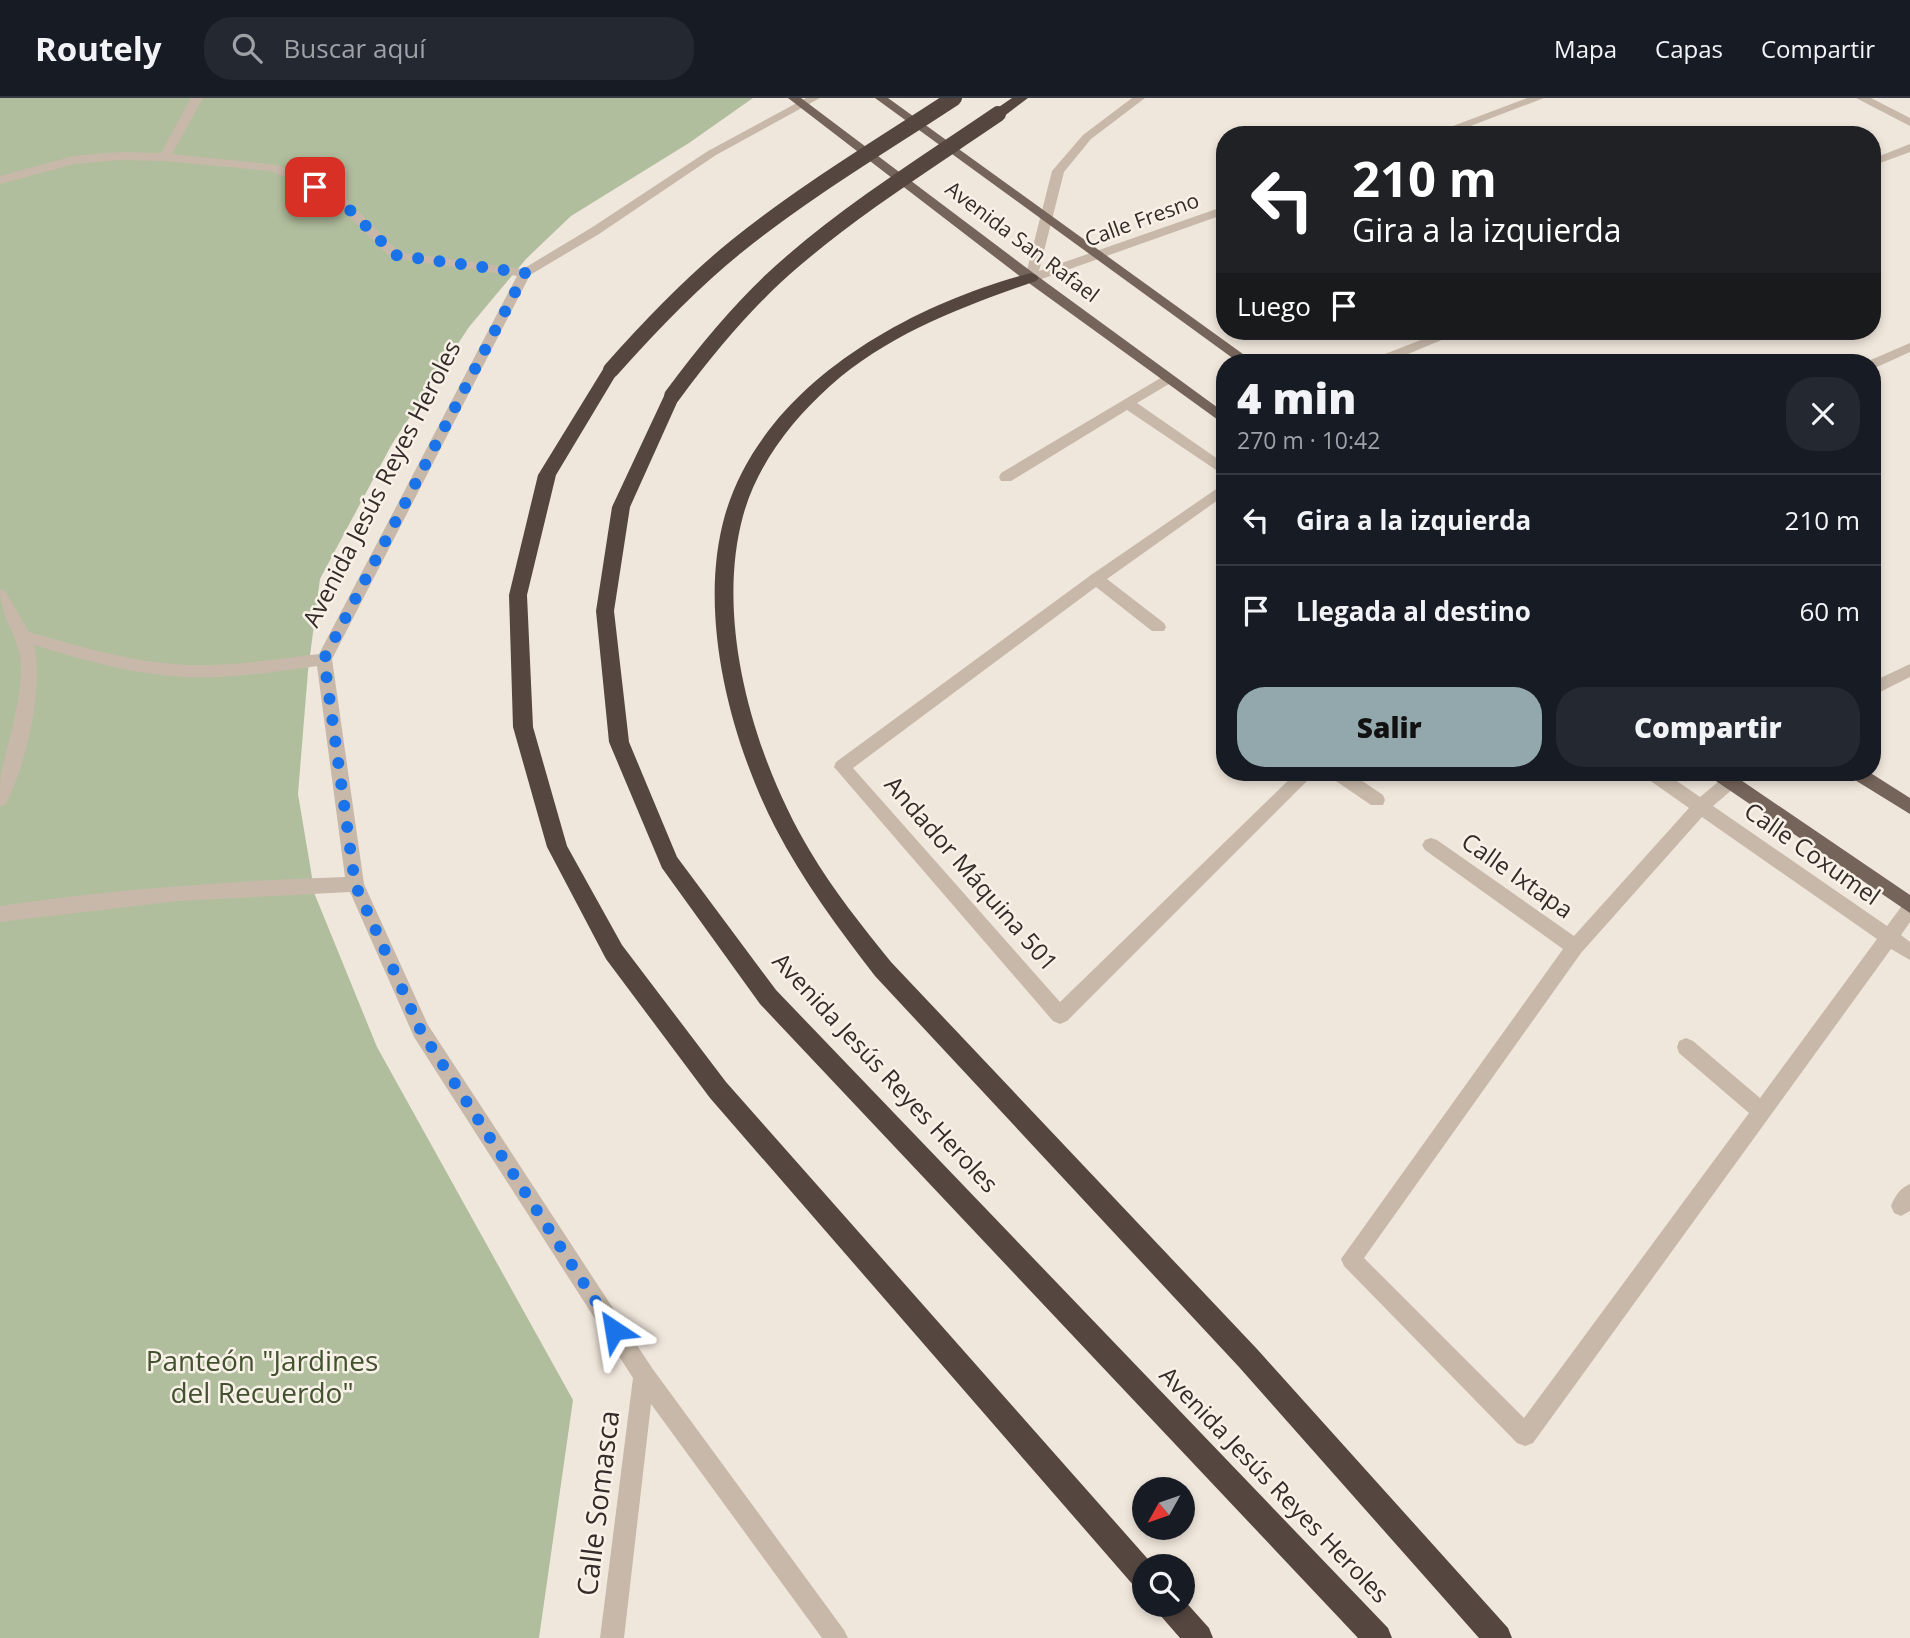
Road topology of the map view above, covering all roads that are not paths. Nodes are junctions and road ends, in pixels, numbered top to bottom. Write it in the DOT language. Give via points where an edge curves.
graph roads {
  1 [pos="197,98"];
  2 [pos="881,98"];
  3 [pos="954,98"];
  4 [pos="1021,98"];
  5 [pos="1139,98"];
  6 [pos="1538,98"];
  7 [pos="1863,98"];
  8 [pos="803,100"];
  9 [pos="1910,123"];
  10 [pos="1460,126"];
  11 [pos="1910,148"];
  12 [pos="165,157"];
  13 [pos="1881,159"];
  14 [pos="0,180"];
  15 [pos="1216,213"];
  16 [pos="1046,216"];
  17 [pos="1100,255"];
  18 [pos="525,273"];
  19 [pos="1031,278"];
  20 [pos="1216,339"];
  21 [pos="1217,340"];
  22 [pos="1433,340"];
  23 [pos="1910,347"];
  24 [pos="1236,354"];
  25 [pos="1397,354"];
  26 [pos="1881,360"];
  27 [pos="1169,378"];
  28 [pos="1127,403"];
  29 [pos="1216,413"];
  30 [pos="1216,465"];
  31 [pos="1006,477"];
  32 [pos="1216,494"];
  33 [pos="1096,579"];
  34 [pos="0,595"];
  35 [pos="1158,627"];
  36 [pos="23,636"];
  37 [pos="324,659"];
  38 [pos="1910,670"];
  39 [pos="1881,685"];
  40 [pos="1299,781"];
  41 [pos="1349,781"];
  42 [pos="1664,781"];
  43 [pos="1724,781"];
  44 [pos="1737,781"];
  45 [pos="1870,781"];
  46 [pos="0,799"];
  47 [pos="1377,800"];
  48 [pos="1701,806"];
  49 [pos="1910,807"];
  50 [pos="1431,845"];
  51 [pos="355,884"];
  52 [pos="1910,907"];
  53 [pos="0,914"];
  54 [pos="1888,937"];
  55 [pos="1575,947"];
  56 [pos="1910,952"];
  57 [pos="1686,1047"];
  58 [pos="1761,1111"];
  59 [pos="644,1376"];
  60 [pos="1132,1562"];
  61 [pos="1181,1617"];
  62 [pos="612,1638"];
  63 [pos="836,1638"];
  64 [pos="1199,1638"];
  65 [pos="1378,1638"];
  66 [pos="1498,1638"];
  1 -- 12 [label="street"];
  2 -- 16 [label="main road, Avenida San Rafael"];
  3 -- 60 [label="highway, bridge" via="738,245 653,322 611,370 547,475 518,595 523,727 556,847 614,952 718,1090"];
  4 -- 65 [label="highway, Avenida Jesús Reyes Heroles, bridge" via="794,261 730,323 672,396 621,507 605,611 619,742 669,862 768,997"];
  5 -- 16 [label="street" via="1087,136 1058,171"];
  6 -- 10 [label="street"];
  7 -- 9 [label="street"];
  8 -- 18 [label="street"];
  8 -- 19 [label="main road, Avenida San Rafael"];
  11 -- 13 [label="street"];
  12 -- 14 [label="street" via="74,160"];
  12 -- 18 [label="street" via="273,168 336,196 395,255"];
  15 -- 17 [label="street, Calle Fresno"];
  16 -- 17 [label="main road, Avenida San Rafael"];
  16 -- 19 [label="street"];
  17 -- 19 [label="street, Calle Fresno"];
  17 -- 20 [label="main road, Avenida San Rafael"];
  18 -- 37 [label="street, Avenida Jesús Reyes Heroles"];
  19 -- 27 [label="main road, Avenida San Rafael"];
  19 -- 66 [label="highway" via="916,323 852,361 801,403 759,460 741,495 730,532 726,582 736,688 751,745 802,856 883,969 1248,1358"];
  21 -- 24 [label="main road, Avenida San Rafael"];
  22 -- 25 [label="street"];
  23 -- 26 [label="street"];
  27 -- 28 [label="street"];
  27 -- 29 [label="main road, Avenida San Rafael"];
  28 -- 30 [label="street"];
  28 -- 31 [label="street"];
  32 -- 33 [label="street"];
  33 -- 35 [label="street"];
  33 -- 40 [label="street, Andador Máquina 501" via="842,767 1060,1015"];
  34 -- 36 [label="street"];
  36 -- 37 [label="street" via="73,651 184,671 231,671"];
  36 -- 46 [label="street" via="29,657 23,721"];
  37 -- 51 [label="street, Avenida Jesús Reyes Heroles"];
  38 -- 39 [label="street"];
  41 -- 47 [label="street"];
  42 -- 48 [label="street, Calle Coxumel"];
  43 -- 48 [label="street"];
  44 -- 52 [label="main road"];
  45 -- 49 [label="main road"];
  48 -- 54 [label="street, Calle Coxumel"];
  48 -- 55 [label="street"];
  50 -- 55 [label="street, Calle Ixtapa"];
  51 -- 53 [label="street" via="148,896"];
  51 -- 59 [label="street, Avenida Jesús Reyes Heroles" via="421,1031"];
  52 -- 54 [label="street"];
  54 -- 56 [label="street, Calle Coxumel"];
  54 -- 58 [label="street"];
  55 -- 58 [label="street" via="1351,1259 1525,1436"];
  57 -- 58 [label="street"];
  59 -- 62 [label="street, Calle Somasca"];
  59 -- 63 [label="street, Avenida Jesús Reyes Heroles"];
  61 -- 64 [label="highway"];
}
